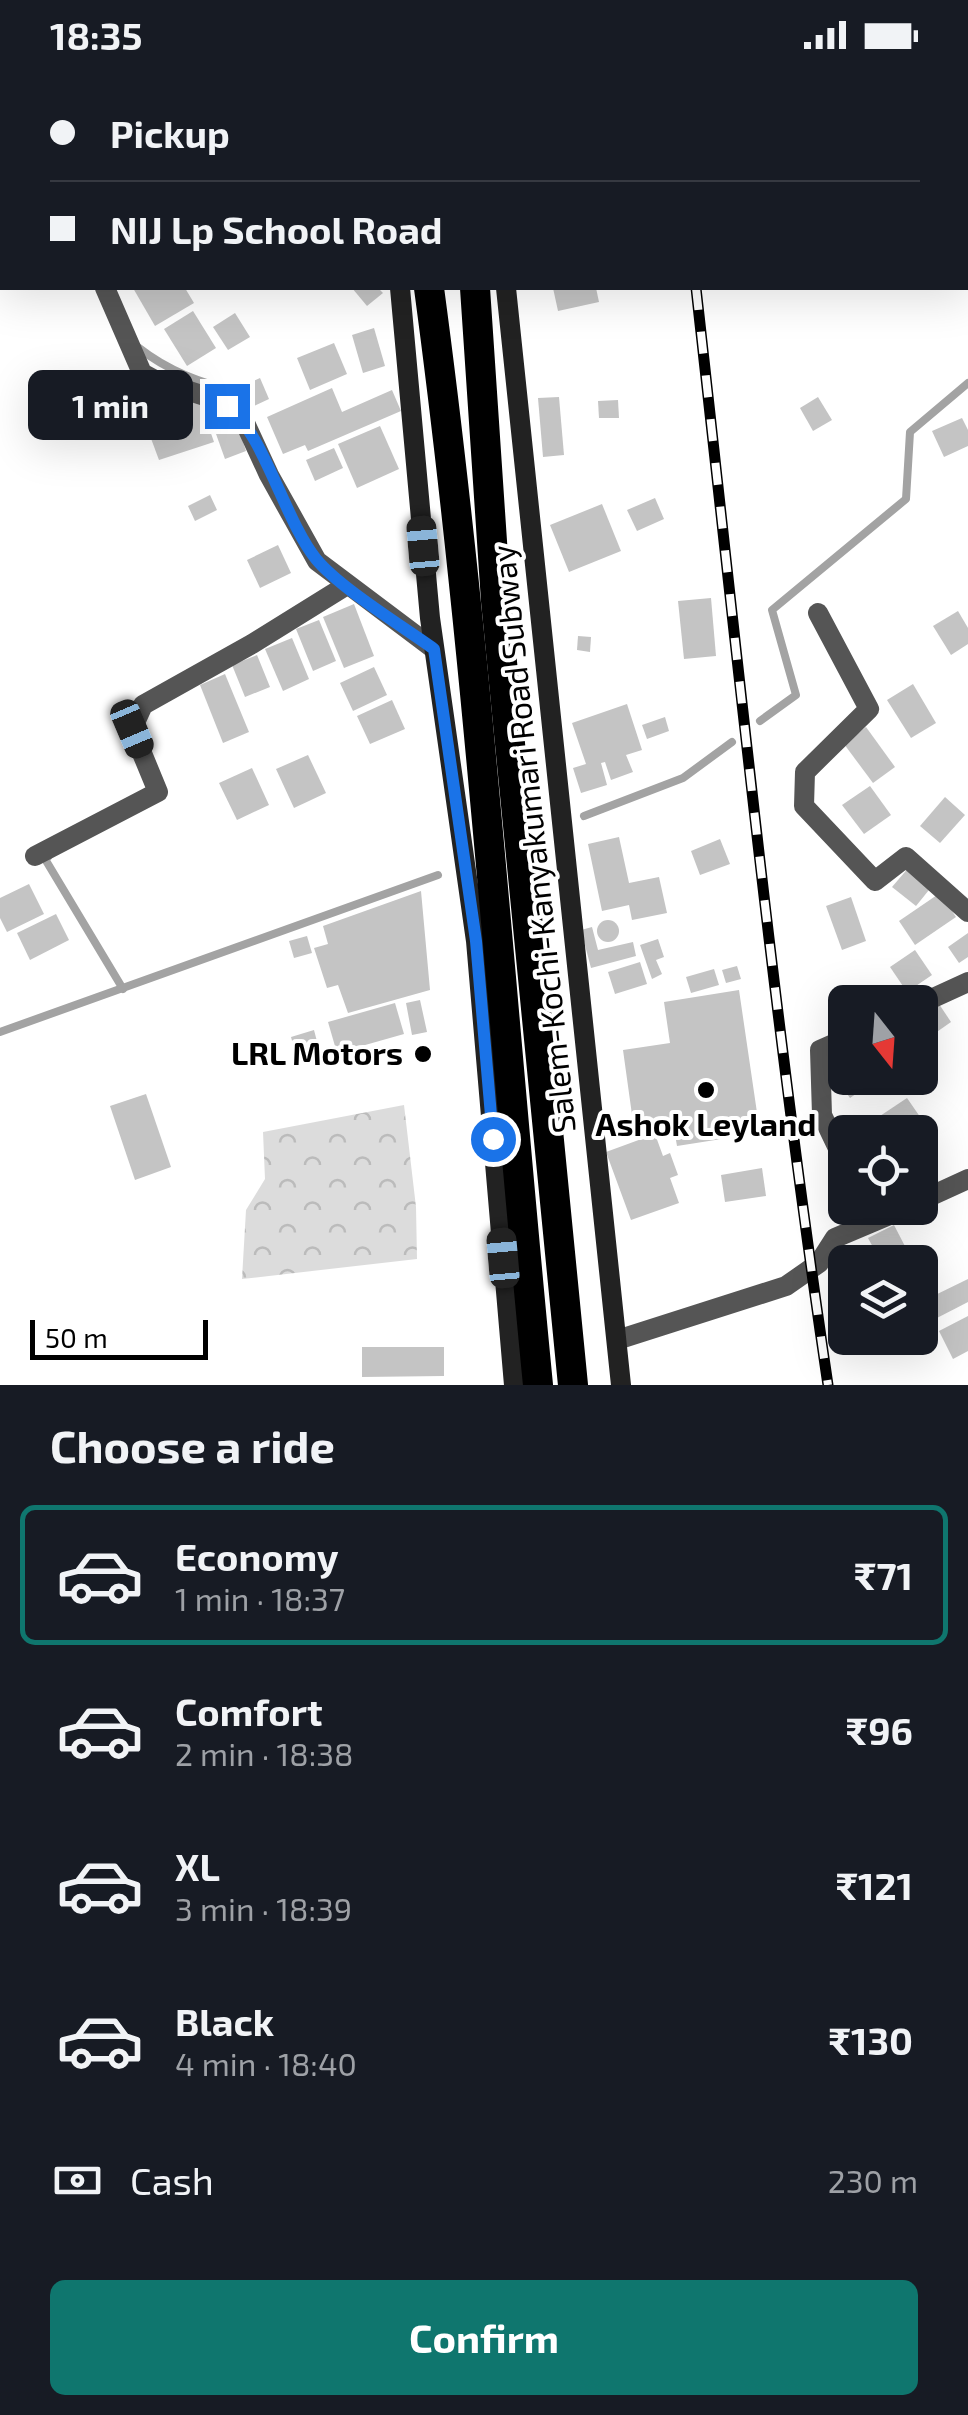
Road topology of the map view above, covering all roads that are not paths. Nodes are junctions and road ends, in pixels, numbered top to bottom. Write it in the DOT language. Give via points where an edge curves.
graph roads {
  1 [pos="106,290"];
  2 [pos="400,290"];
  3 [pos="429,290"];
  4 [pos="476,290"];
  5 [pos="506,290"];
  6 [pos="347,585"];
  7 [pos="818,613"];
  8 [pos="434,649"];
  9 [pos="34,856"];
  10 [pos="968,912"];
  11 [pos="968,982"];
  12 [pos="938,996"];
  13 [pos="828,1046"];
  14 [pos="828,1128"];
  15 [pos="968,1179"];
  16 [pos="938,1193"];
  17 [pos="856,1225"];
  18 [pos="617,1340"];
  19 [pos="514,1385"];
  20 [pos="538,1385"];
  21 [pos="573,1385"];
  22 [pos="621,1385"];
  1 -- 6 [label="street" via="142,372 214,398 246,423 308,547"];
  2 -- 8 [label="street"];
  3 -- 20 [label="highway"];
  4 -- 21 [label="highway" via="496,601"];
  5 -- 18 [label="street, Salem-Kochi-Kanyakumari Road Subway"];
  6 -- 8 [label="street"];
  6 -- 9 [label="street" via="143,705 132,729 158,792"];
  7 -- 10 [label="street" via="869,709 805,772 804,806 875,881 906,857"];
  8 -- 19 [label="street" via="476,941"];
  11 -- 12 [label="street"];
  13 -- 14 [label="street" via="820,1050"];
  15 -- 16 [label="street"];
  17 -- 18 [label="street" via="786,1286"];
  18 -- 22 [label="street, Salem-Kochi-Kanyakumari Road Subway"];
}
